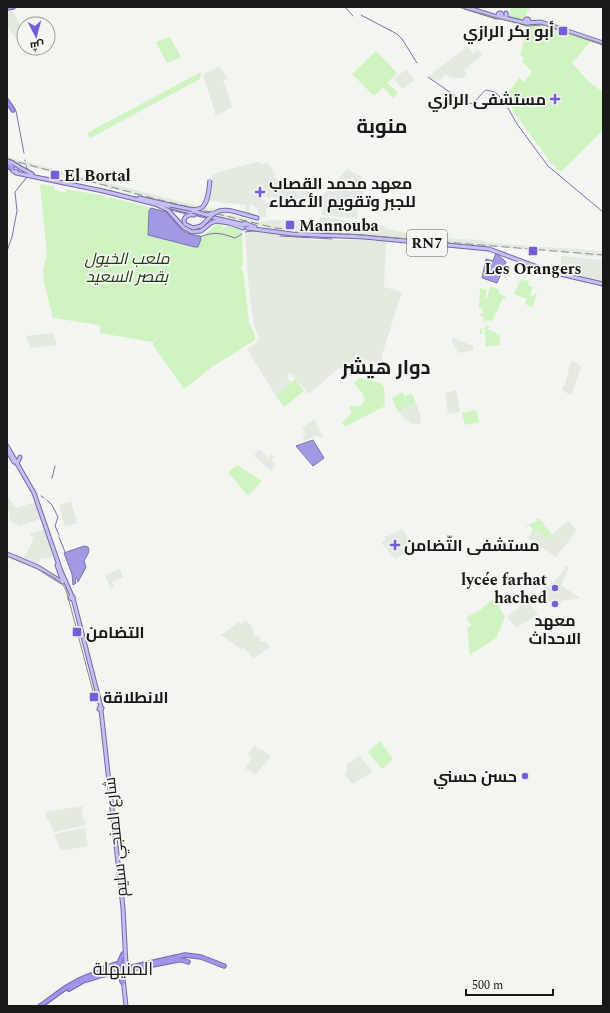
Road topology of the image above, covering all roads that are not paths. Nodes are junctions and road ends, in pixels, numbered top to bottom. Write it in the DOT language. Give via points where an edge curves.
graph roads {
  1 [pos="13,7"];
  2 [pos="465,7"];
  3 [pos="7,8"];
  4 [pos="527,21"];
  5 [pos="603,42"];
  6 [pos="7,101"];
  7 [pos="8,106"];
  8 [pos="13,110"];
  9 [pos="7,163"];
  10 [pos="18,166"];
  11 [pos="12,169"];
  12 [pos="7,170"];
  13 [pos="16,173"];
  14 [pos="32,176"];
  15 [pos="210,178"];
  16 [pos="39,181"];
  17 [pos="169,207"];
  18 [pos="216,212"];
  19 [pos="202,215"];
  20 [pos="243,215"];
  21 [pos="252,218"];
  22 [pos="257,218"];
  23 [pos="223,222"];
  24 [pos="229,223"];
  25 [pos="237,223"];
  26 [pos="201,226"];
  27 [pos="246,226"];
  28 [pos="255,227"];
  29 [pos="189,228"];
  30 [pos="196,232"];
  31 [pos="309,236"];
  32 [pos="313,237"];
  33 [pos="603,284"];
  34 [pos="7,446"];
  35 [pos="7,450"];
  36 [pos="12,454"];
  37 [pos="18,464"];
  38 [pos="7,554"];
  39 [pos="61,573"];
  40 [pos="54,575"];
  41 [pos="64,584"];
  42 [pos="71,597"];
  43 [pos="100,709"];
  44 [pos="123,954"];
  45 [pos="182,958"];
  46 [pos="188,962"];
  47 [pos="120,965"];
  48 [pos="126,965"];
  49 [pos="224,966"];
  50 [pos="101,969"];
  51 [pos="126,972"];
  52 [pos="120,973"];
  53 [pos="100,976"];
  54 [pos="123,983"];
  55 [pos="73,984"];
  56 [pos="125,996"];
  57 [pos="46,998"];
  58 [pos="52,998"];
  59 [pos="40,1006"];
  60 [pos="44,1006"];
  61 [pos="126,1006"];
  1 -- 3 [label="highway"];
  2 -- 4 [label="main road"];
  4 -- 5 [label="main road" via="541,22"];
  4 -- 5 [label="main road" via="544,22 590,35"];
  6 -- 7 [label="highway"];
  7 -- 8 [label="highway"];
  9 -- 10 [label="main road"];
  9 -- 11 [label="highway"];
  10 -- 11 [label="main road"];
  10 -- 13 [label="main road" via="19,171"];
  10 -- 17 [label="main road" via="35,175 103,189"];
  11 -- 12 [label="highway"];
  11 -- 13 [label="main road"];
  13 -- 14 [label="main road, RN7"];
  14 -- 16 [label="main road"];
  14 -- 17 [label="main road, RN7"];
  15 -- 17 [label="main road, bridge" via="207,201 200,209"];
  17 -- 18 [label="main road, bridge" via="207,215"];
  17 -- 19 [label="main road, RN7"];
  17 -- 29 [label="main road" via="184,226"];
  17 -- 30 [label="main road, RN7" via="183,227"];
  18 -- 20 [label="main road, bridge" via="230,211"];
  18 -- 26 [label="main road, bridge"];
  19 -- 25 [label="main road, RN7"];
  19 -- 29 [label="main road" via="185,215 183,222"];
  20 -- 21 [label="main road"];
  20 -- 22 [label="main road"];
  20 -- 26 [label="main road, bridge" via="221,212"];
  23 -- 24 [label="main road, RN7"];
  23 -- 26 [label="main road" via="192,214 185,217 187,226"];
  23 -- 30 [label="main road, RN7" via="213,222"];
  24 -- 27 [label="main road, RN7"];
  24 -- 30 [label="main road" via="215,222 203,231"];
  25 -- 27 [label="main road, RN7"];
  25 -- 28 [label="main road, RN7"];
  26 -- 29 [label="main road"];
  27 -- 28 [label="main road, RN7"];
  27 -- 31 [label="main road, RN7"];
  28 -- 33 [label="main road, RN7" via="286,232 490,247 551,271"];
  31 -- 32 [label="main road"];
  31 -- 33 [label="main road, RN7" via="364,237 489,249 551,272"];
  34 -- 36 [label="main road, شارع المنجي سليم"];
  35 -- 39 [label="main road, شارع المنجي سليم" via="31,492"];
  36 -- 37 [label="main road, شارع المنجي سليم"];
  36 -- 37 [label="main road" via="20,457"];
  37 -- 39 [label="main road, شارع المنجي سليم" via="34,493"];
  38 -- 40 [label="main road"];
  39 -- 40 [label="main road"];
  39 -- 41 [label="main road, شارع المنجي سليم"];
  39 -- 42 [label="main road, شارع المنجي سليم"];
  40 -- 41 [label="main road"];
  41 -- 42 [label="main road, شارع المنجي سليم"];
  42 -- 43 [label="main road, شارع المنجي سليم"];
  43 -- 44 [label="main road, شارع المنجي سليم" via="121,900"];
  43 -- 48 [label="main road, شارع المنجي سليم" via="123,908"];
  44 -- 47 [label="main road, شارع المنجي سليم"];
  44 -- 50 [label="highway" via="119,963"];
  45 -- 46 [label="highway"];
  45 -- 49 [label="highway" via="185,955 194,956"];
  45 -- 55 [label="highway, bridge" via="88,976"];
  47 -- 48 [label="main road"];
  47 -- 50 [label="highway"];
  47 -- 52 [label="main road"];
  48 -- 51 [label="main road"];
  50 -- 55 [label="highway" via="86,974"];
  51 -- 52 [label="main road"];
  51 -- 56 [label="main road"];
  52 -- 53 [label="highway"];
  52 -- 54 [label="main road" via="123,976"];
  53 -- 54 [label="highway" via="117,975"];
  53 -- 55 [label="highway"];
  54 -- 56 [label="main road"];
  55 -- 58 [label="highway"];
  55 -- 60 [label="highway"];
  56 -- 61 [label="main road"];
  57 -- 58 [label="highway"];
  58 -- 59 [label="highway"];
}
